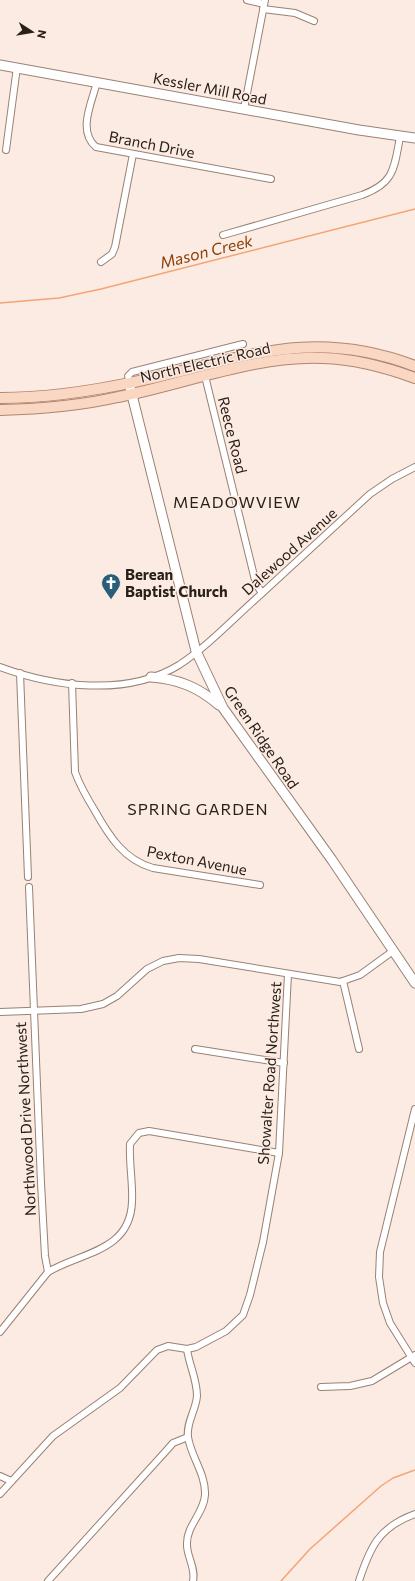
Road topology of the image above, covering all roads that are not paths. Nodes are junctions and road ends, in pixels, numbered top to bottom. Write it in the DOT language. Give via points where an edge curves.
graph roads {
  1 [pos="247,0"];
  2 [pos="264,4"];
  3 [pos="314,20"];
  4 [pos="0,65"];
  5 [pos="17,67"];
  6 [pos="97,82"];
  7 [pos="244,109"];
  8 [pos="400,137"];
  9 [pos="415,138"];
  10 [pos="6,150"];
  11 [pos="133,154"];
  12 [pos="271,180"];
  13 [pos="223,235"];
  14 [pos="101,262"];
  15 [pos="243,344"];
  16 [pos="201,354"];
  17 [pos="203,366"];
  18 [pos="415,366"];
  19 [pos="205,376"];
  20 [pos="415,378"];
  21 [pos="130,383"];
  22 [pos="132,394"];
  23 [pos="0,398"];
  24 [pos="0,410"];
  25 [pos="415,467"];
  26 [pos="262,593"];
  27 [pos="196,651"];
  28 [pos="0,667"];
  29 [pos="20,673"];
  30 [pos="151,677"];
  31 [pos="72,684"];
  32 [pos="223,708"];
  33 [pos="28,877"];
  34 [pos="260,885"];
  35 [pos="29,887"];
  36 [pos="393,951"];
  37 [pos="288,974"];
  38 [pos="343,981"];
  39 [pos="415,983"];
  40 [pos="34,1011"];
  41 [pos="0,1012"];
  42 [pos="195,1049"];
  43 [pos="359,1049"];
  44 [pos="284,1063"];
  45 [pos="415,1109"];
  46 [pos="279,1153"];
  47 [pos="48,1272"];
  48 [pos="0,1332"];
  49 [pos="187,1349"];
  50 [pos="414,1358"];
  51 [pos="321,1387"];
  52 [pos="188,1437"];
  53 [pos="0,1476"];
  54 [pos="11,1481"];
  55 [pos="0,1494"];
  56 [pos="415,1514"];
  57 [pos="48,1581"];
  58 [pos="193,1581"];
  59 [pos="359,1581"];
  1 -- 2 [label="street"];
  2 -- 3 [label="street"];
  2 -- 7 [label="street"];
  4 -- 5 [label="street, Kessler Mill Road"];
  5 -- 6 [label="street, Kessler Mill Road"];
  5 -- 10 [label="street"];
  6 -- 7 [label="street, Kessler Mill Road"];
  6 -- 11 [label="street, Branch Drive" via="86,125 88,136 96,147"];
  7 -- 8 [label="street, Kessler Mill Road"];
  8 -- 9 [label="street, Kessler Mill Road"];
  8 -- 13 [label="street" via="394,169 390,178 381,187 362,195"];
  11 -- 12 [label="street, Branch Drive"];
  11 -- 14 [label="street" via="115,247 112,254"];
  15 -- 16 [label="street"];
  16 -- 17 [label="street"];
  16 -- 21 [label="street" via="132,372 128,376"];
  17 -- 18 [label="main road, North Electric Road" via="274,349 317,346 370,352"];
  17 -- 21 [label="main road, North Electric Road"];
  19 -- 20 [label="main road, North Electric Road" via="266,362 324,358 372,364"];
  19 -- 22 [label="main road, North Electric Road"];
  19 -- 26 [label="street, Reece Road" via="256,584"];
  21 -- 22 [label="street, Green Ridge Road"];
  21 -- 23 [label="main road, North Electric Road" via="72,394"];
  22 -- 24 [label="main road, North Electric Road" via="72,405"];
  22 -- 27 [label="street, Green Ridge Road"];
  25 -- 26 [label="street, Dalewood Avenue" via="370,494"];
  26 -- 27 [label="street, Dalewood Avenue"];
  27 -- 30 [label="street, Dalewood Avenue" via="173,668"];
  27 -- 32 [label="street, Green Ridge Road"];
  28 -- 29 [label="street, Dalewood Avenue"];
  29 -- 31 [label="street, Dalewood Avenue"];
  29 -- 33 [label="street"];
  30 -- 31 [label="street, Dalewood Avenue" via="119,684"];
  30 -- 32 [label="street" via="189,684"];
  31 -- 34 [label="street, Pexton Avenue" via="75,772 109,837 142,865"];
  32 -- 36 [label="street, Green Ridge Road" via="332,860"];
  35 -- 40 [label="street, Northwood Drive Northwest"];
  36 -- 38 [label="street" via="360,975"];
  36 -- 39 [label="street, Green Ridge Road"];
  37 -- 38 [label="street" via="332,982"];
  37 -- 40 [label="street" via="199,959 171,959 147,969 117,996 104,1004 81,1009"];
  37 -- 44 [label="street, Showalter Road Northwest"];
  38 -- 43 [label="street"];
  40 -- 41 [label="street"];
  40 -- 47 [label="street, Northwood Drive Northwest" via="45,1256"];
  42 -- 44 [label="street"];
  44 -- 46 [label="street, Showalter Road Northwest"];
  45 -- 50 [label="street" via="380,1252 379,1270 380,1289 386,1312 393,1329"];
  46 -- 47 [label="street" via="149,1131 139,1133 130,1144 131,1212 121,1234 103,1248"];
  46 -- 49 [label="street, Showalter Road Northwest" via="262,1242 245,1310 238,1321 226,1331"];
  47 -- 48 [label="street"];
  49 -- 52 [label="street" via="197,1388"];
  49 -- 54 [label="street, Showalter Road Northwest" via="168,1346 157,1350 120,1388 53,1436"];
  50 -- 51 [label="street" via="372,1381 350,1386"];
  52 -- 57 [label="street" via="173,1443"];
  52 -- 58 [label="street" via="202,1475 205,1495 188,1535 187,1548 194,1573"];
  53 -- 54 [label="street"];
  54 -- 55 [label="street, Showalter Road Northwest"];
  56 -- 59 [label="street" via="388,1528 376,1540 365,1561"];
}
